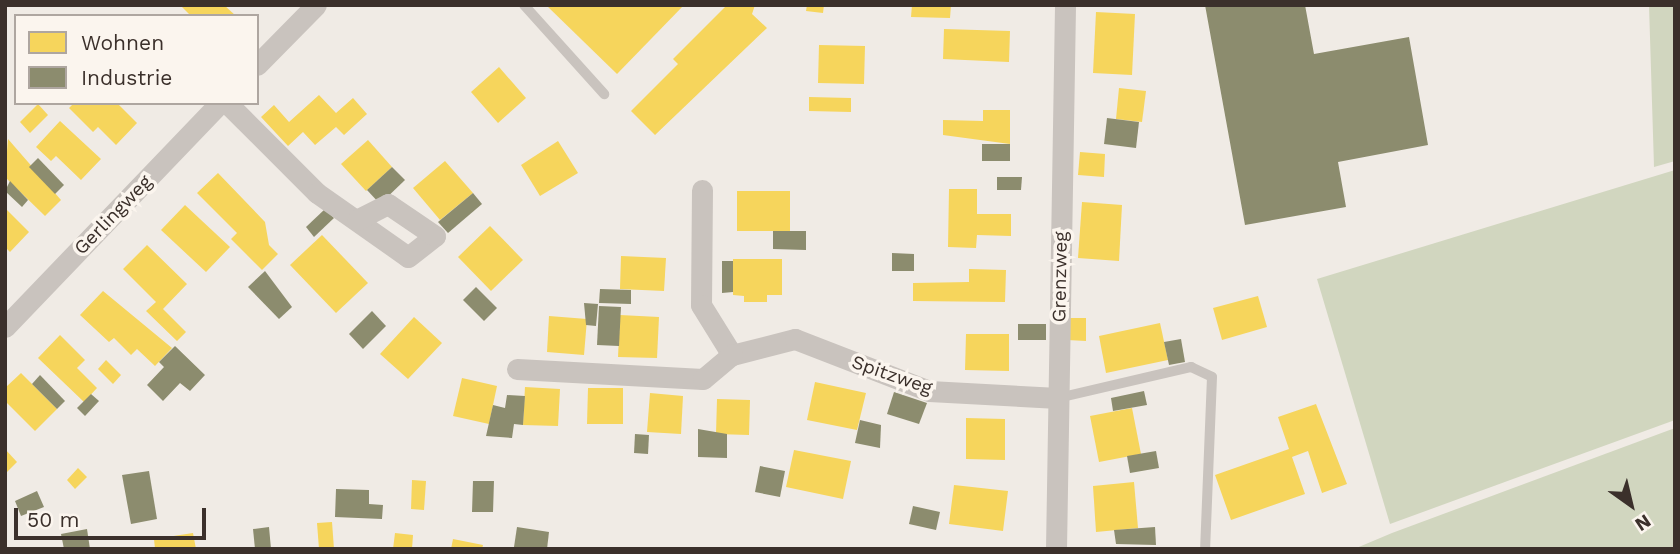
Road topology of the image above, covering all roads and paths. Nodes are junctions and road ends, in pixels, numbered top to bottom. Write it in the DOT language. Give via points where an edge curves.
graph roads {
  1 [pos="316,5"];
  2 [pos="524,5"];
  3 [pos="1065,5"];
  4 [pos="259,63"];
  5 [pos="604,94"];
  6 [pos="218,105"];
  7 [pos="229,105"];
  8 [pos="702,190"];
  9 [pos="358,219"];
  10 [pos="5,327"];
  11 [pos="732,355"];
  12 [pos="517,369"];
  13 [pos="1058,398"];
  14 [pos="1056,549"];
  15 [pos="1205,549"];
  1 -- 4 [label="street"];
  2 -- 5 [label="lane"];
  3 -- 13 [label="street, Grenzweg"];
  6 -- 10 [label="street, Gerlingweg"];
  7 -- 9 [label="street" via="317,193"];
  8 -- 11 [label="street" via="701,305"];
  11 -- 12 [label="street, Spitzweg" via="703,379"];
  11 -- 13 [label="street, Spitzweg" via="795,339 929,391"];
  13 -- 14 [label="street, Grenzweg"];
  13 -- 15 [label="lane" via="1191,367 1212,377"];
}
